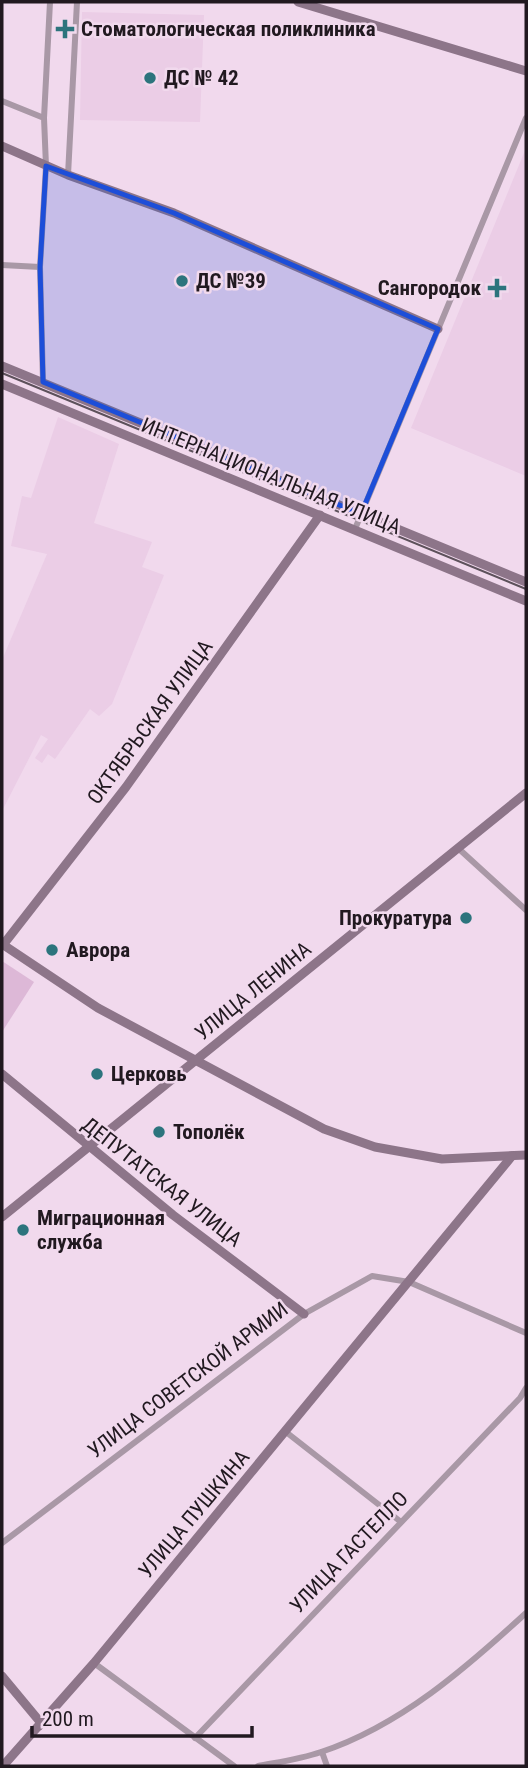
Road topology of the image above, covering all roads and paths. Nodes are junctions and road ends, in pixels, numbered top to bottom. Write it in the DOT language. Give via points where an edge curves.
graph roads {
  1 [pos="50,2"];
  2 [pos="77,2"];
  3 [pos="298,2"];
  4 [pos="526,71"];
  5 [pos="2,101"];
  6 [pos="44,118"];
  7 [pos="526,118"];
  8 [pos="2,146"];
  9 [pos="46,166"];
  10 [pos="68,175"];
  11 [pos="2,265"];
  12 [pos="40,267"];
  13 [pos="438,329"];
  14 [pos="2,366"];
  15 [pos="43,382"];
  16 [pos="2,384"];
  17 [pos="361,514"];
  18 [pos="320,515"];
  19 [pos="355,529"];
  20 [pos="526,582"];
  21 [pos="526,601"];
  22 [pos="526,793"];
  23 [pos="458,849"];
  24 [pos="526,910"];
  25 [pos="2,945"];
  26 [pos="194,1060"];
  27 [pos="2,1074"];
  28 [pos="88,1147"];
  29 [pos="526,1155"];
  30 [pos="512,1156"];
  31 [pos="504,1166"];
  32 [pos="2,1217"];
  33 [pos="409,1282"];
  34 [pos="304,1314"];
  35 [pos="526,1333"];
  36 [pos="526,1388"];
  37 [pos="286,1433"];
  38 [pos="401,1522"];
  39 [pos="2,1543"];
  40 [pos="526,1613"];
  41 [pos="94,1663"];
  42 [pos="2,1676"];
  43 [pos="41,1723"];
  44 [pos="195,1738"];
  45 [pos="322,1752"];
  46 [pos="3,1766"];
  47 [pos="234,1766"];
  48 [pos="258,1766"];
  49 [pos="327,1766"];
  1 -- 6 [label="street"];
  2 -- 10 [label="street"];
  3 -- 4 [label="street"];
  5 -- 6 [label="street"];
  6 -- 9 [label="street"];
  7 -- 13 [label="street"];
  8 -- 9 [label="street"];
  9 -- 10 [label="street"];
  9 -- 12 [label="street"];
  10 -- 13 [label="street" via="174,213"];
  11 -- 12 [label="street"];
  12 -- 15 [label="street"];
  13 -- 17 [label="street"];
  14 -- 15 [label="street, ИНТЕРНАЦИОНАЛЬНАЯ УЛИЦА"];
  15 -- 17 [label="street, ИНТЕРНАЦИОНАЛЬНАЯ УЛИЦА"];
  16 -- 18 [label="street, ИНТЕРНАЦИОНАЛЬНАЯ УЛИЦА"];
  17 -- 19 [label="street"];
  17 -- 20 [label="street, ИНТЕРНАЦИОНАЛЬНАЯ УЛИЦА"];
  18 -- 19 [label="street, ИНТЕРНАЦИОНАЛЬНАЯ УЛИЦА"];
  18 -- 25 [label="street, ОКТЯБРЬСКАЯ УЛИЦА" via="126,787"];
  19 -- 21 [label="street, ИНТЕРНАЦИОНАЛЬНАЯ УЛИЦА"];
  22 -- 23 [label="street, УЛИЦА ЛЕНИНА"];
  23 -- 24 [label="street"];
  23 -- 26 [label="street, УЛИЦА ЛЕНИНА"];
  25 -- 26 [label="street" via="98,1008"];
  26 -- 28 [label="street, УЛИЦА ЛЕНИНА"];
  26 -- 30 [label="street" via="324,1129 375,1147 442,1159"];
  27 -- 28 [label="street, ДЕПУТАТСКАЯ УЛИЦА"];
  28 -- 32 [label="street, УЛИЦА ЛЕНИНА"];
  28 -- 34 [label="street, ДЕПУТАТСКАЯ УЛИЦА"];
  29 -- 30 [label="street"];
  30 -- 31 [label="street, УЛИЦА ПУШКИНА"];
  30 -- 37 [label="street"];
  31 -- 33 [label="street, УЛИЦА ПУШКИНА"];
  33 -- 34 [label="street, УЛИЦА СОВЕТСКОЙ АРМИИ" via="372,1276"];
  33 -- 35 [label="street, УЛИЦА СОВЕТСКОЙ АРМИИ"];
  33 -- 37 [label="street, УЛИЦА ПУШКИНА"];
  34 -- 39 [label="street, УЛИЦА СОВЕТСКОЙ АРМИИ"];
  36 -- 38 [label="street, УЛИЦА ГАСТЕЛЛО"];
  37 -- 38 [label="street"];
  37 -- 41 [label="street, УЛИЦА ПУШКИНА"];
  38 -- 44 [label="street, УЛИЦА ГАСТЕЛЛО"];
  40 -- 45 [label="street" via="459,1674 376,1727"];
  41 -- 43 [label="street, УЛИЦА ПУШКИНА"];
  41 -- 44 [label="street"];
  42 -- 43 [label="street"];
  43 -- 46 [label="street, УЛИЦА ПУШКИНА"];
  44 -- 47 [label="street"];
  45 -- 48 [label="street"];
  45 -- 49 [label="street"];
}
